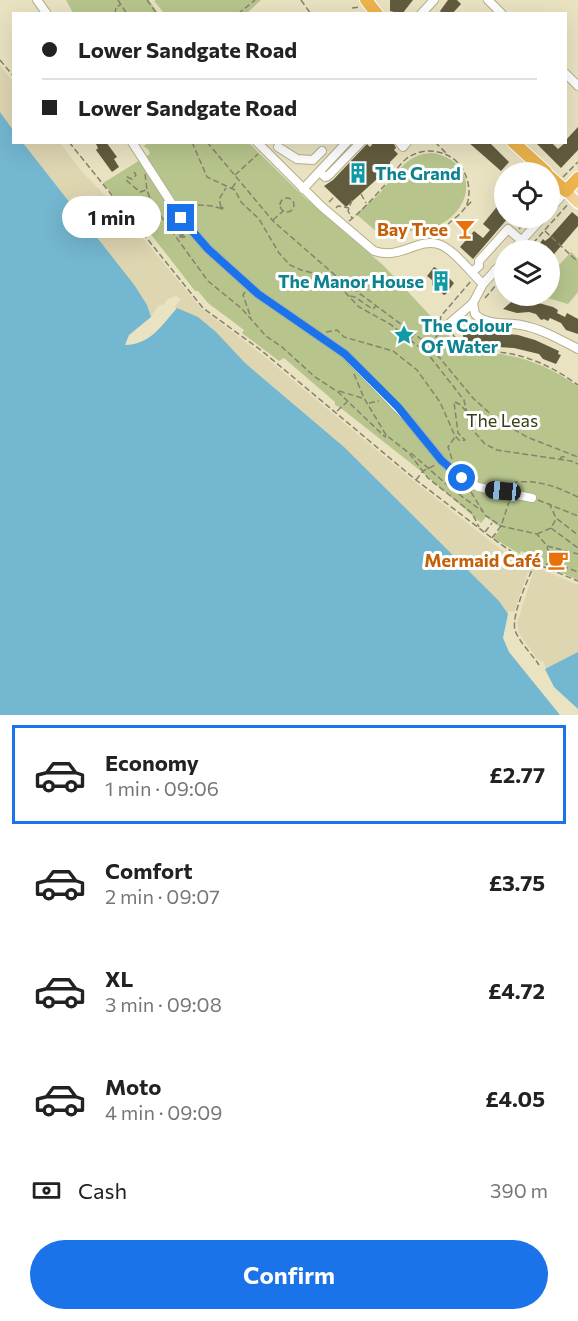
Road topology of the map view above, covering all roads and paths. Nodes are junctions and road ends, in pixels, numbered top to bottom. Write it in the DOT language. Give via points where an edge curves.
graph roads {
  1 [pos="118,0"];
  2 [pos="255,0"];
  3 [pos="434,0"];
  4 [pos="488,0"];
  5 [pos="364,3"];
  6 [pos="121,4"];
  7 [pos="352,8"];
  8 [pos="115,12"];
  9 [pos="126,12"];
  10 [pos="240,12"];
  11 [pos="423,12"];
  12 [pos="500,12"];
  13 [pos="0,60"];
  14 [pos="12,75"];
  15 [pos="567,75"];
  16 [pos="578,86"];
  17 [pos="71,144"];
  18 [pos="133,144"];
  19 [pos="193,144"];
  20 [pos="209,144"];
  21 [pos="259,144"];
  22 [pos="345,144"];
  23 [pos="359,144"];
  24 [pos="437,144"];
  25 [pos="515,144"];
  26 [pos="278,145"];
  27 [pos="322,151"];
  28 [pos="270,156"];
  29 [pos="449,156"];
  30 [pos="535,162"];
  31 [pos="578,162"];
  32 [pos="148,164"];
  33 [pos="134,172"];
  34 [pos="320,172"];
  35 [pos="234,176"];
  36 [pos="560,176"];
  37 [pos="578,178"];
  38 [pos="238,180"];
  39 [pos="560,184"];
  40 [pos="226,187"];
  41 [pos="232,188"];
  42 [pos="303,189"];
  43 [pos="147,190"];
  44 [pos="566,191"];
  45 [pos="362,194"];
  46 [pos="335,196"];
  47 [pos="560,198"];
  48 [pos="352,200"];
  49 [pos="472,201"];
  50 [pos="170,202"];
  51 [pos="117,203"];
  52 [pos="157,203"];
  53 [pos="328,203"];
  54 [pos="152,204"];
  55 [pos="367,204"];
  56 [pos="575,204"];
  57 [pos="466,206"];
  58 [pos="336,208"];
  59 [pos="350,208"];
  60 [pos="283,211"];
  61 [pos="353,218"];
  62 [pos="273,221"];
  63 [pos="344,226"];
  64 [pos="520,228"];
  65 [pos="533,228"];
  66 [pos="544,230"];
  67 [pos="514,234"];
  68 [pos="521,240"];
  69 [pos="523,240"];
  70 [pos="536,240"];
  71 [pos="438,244"];
  72 [pos="578,262"];
  73 [pos="494,271"];
  74 [pos="474,275"];
  75 [pos="336,276"];
  76 [pos="333,279"];
  77 [pos="329,280"];
  78 [pos="334,284"];
  79 [pos="483,284"];
  80 [pos="248,286"];
  81 [pos="494,288"];
  82 [pos="349,296"];
  83 [pos="473,303"];
  84 [pos="376,306"];
  85 [pos="251,319"];
  86 [pos="485,327"];
  87 [pos="444,328"];
  88 [pos="414,334"];
  89 [pos="453,334"];
  90 [pos="407,336"];
  91 [pos="321,337"];
  92 [pos="429,345"];
  93 [pos="578,349"];
  94 [pos="353,372"];
  95 [pos="578,386"];
  96 [pos="338,392"];
  97 [pos="364,398"];
  98 [pos="389,398"];
  99 [pos="347,402"];
  100 [pos="368,404"];
  101 [pos="336,412"];
  102 [pos="468,415"];
  103 [pos="496,419"];
  104 [pos="386,435"];
  105 [pos="455,436"];
  106 [pos="564,451"];
  107 [pos="409,453"];
  108 [pos="451,456"];
  109 [pos="578,457"];
  110 [pos="561,460"];
  111 [pos="440,462"];
  112 [pos="578,464"];
  113 [pos="429,468"];
  114 [pos="423,471"];
  115 [pos="416,480"];
  116 [pos="470,491"];
  117 [pos="507,492"];
  118 [pos="578,497"];
  119 [pos="532,498"];
  120 [pos="549,503"];
  121 [pos="483,511"];
  122 [pos="578,516"];
  123 [pos="556,518"];
  124 [pos="492,523"];
  125 [pos="501,526"];
  126 [pos="551,528"];
  127 [pos="480,529"];
  128 [pos="484,533"];
  129 [pos="537,534"];
  130 [pos="578,535"];
  131 [pos="492,538"];
  132 [pos="547,546"];
  133 [pos="578,548"];
  134 [pos="578,554"];
  135 [pos="552,562"];
  136 [pos="535,563"];
  137 [pos="546,567"];
  138 [pos="578,572"];
  139 [pos="578,581"];
  140 [pos="539,665"];
  1 -- 6 [label="path"];
  2 -- 10 [label="path"];
  3 -- 11 [label="street"];
  4 -- 12 [label="street"];
  5 -- 7 [label="path"];
  6 -- 8 [label="path"];
  6 -- 9 [label="path"];
  13 -- 14 [label="path"];
  15 -- 16 [label="street"];
  17 -- 51 [label="path"];
  18 -- 32 [label="street"];
  19 -- 40 [label="path" via="207,177"];
  20 -- 35 [label="path"];
  21 -- 28 [label="street"];
  21 -- 35 [label="path"];
  22 -- 34 [label="street"];
  23 -- 34 [label="street" via="328,176"];
  24 -- 29 [label="path"];
  25 -- 30 [label="highway"];
  26 -- 27 [label="street" via="303,160 313,160"];
  26 -- 28 [label="street"];
  28 -- 42 [label="street"];
  29 -- 55 [label="path" via="426,152 408,158"];
  29 -- 57 [label="path" via="466,178"];
  31 -- 36 [label="path" via="565,176"];
  32 -- 43 [label="path"];
  32 -- 50 [label="street"];
  33 -- 43 [label="path" via="136,175 126,180 140,192"];
  34 -- 42 [label="street"];
  35 -- 38 [label="path"];
  37 -- 44 [label="highway"];
  38 -- 41 [label="path"];
  38 -- 62 [label="path"];
  39 -- 44 [label="highway"];
  40 -- 41 [label="path"];
  40 -- 50 [label="path" via="219,199 221,208"];
  41 -- 77 [label="path" via="260,219 290,265"];
  42 -- 63 [label="street"];
  43 -- 54 [label="path"];
  44 -- 47 [label="street"];
  44 -- 56 [label="main road"];
  45 -- 55 [label="path"];
  46 -- 53 [label="path"];
  48 -- 59 [label="path"];
  49 -- 57 [label="path"];
  50 -- 80 [label="street" via="208,249"];
  51 -- 54 [label="path" via="123,198"];
  51 -- 101 [label="path" via="203,308"];
  52 -- 54 [label="path"];
  54 -- 85 [label="path" via="199,271"];
  55 -- 61 [label="path"];
  56 -- 66 [label="path" via="568,204"];
  57 -- 71 [label="path" via="444,227"];
  58 -- 59 [label="path"];
  59 -- 61 [label="path"];
  60 -- 60 [label="path" via="281,201 292,200 293,210"];
  60 -- 62 [label="path"];
  61 -- 63 [label="path"];
  62 -- 75 [label="path"];
  63 -- 71 [label="street" via="381,254"];
  64 -- 67 [label="path"];
  65 -- 69 [label="street"];
  66 -- 70 [label="path"];
  66 -- 72 [label="path"];
  67 -- 68 [label="street"];
  67 -- 74 [label="street" via="508,229 479,261"];
  71 -- 74 [label="street"];
  73 -- 79 [label="street"];
  74 -- 79 [label="street"];
  74 -- 87 [label="path" via="441,316"];
  75 -- 76 [label="path"];
  75 -- 84 [label="path"];
  76 -- 77 [label="path"];
  76 -- 78 [label="path"];
  77 -- 78 [label="path"];
  78 -- 82 [label="path"];
  79 -- 83 [label="street"];
  80 -- 85 [label="path" via="243,295"];
  80 -- 91 [label="street"];
  81 -- 83 [label="path" via="483,300"];
  82 -- 84 [label="path" via="370,308"];
  82 -- 90 [label="path" via="359,308"];
  83 -- 87 [label="street"];
  83 -- 93 [label="street" via="476,314 485,321 530,327"];
  84 -- 88 [label="path"];
  85 -- 96 [label="path" via="266,336"];
  86 -- 89 [label="path" via="458,329"];
  87 -- 89 [label="path"];
  87 -- 92 [label="path"];
  88 -- 90 [label="path"];
  88 -- 92 [label="path"];
  89 -- 95 [label="path" via="465,349 510,353 532,360 556,370"];
  90 -- 102 [label="path" via="428,354 465,400"];
  91 -- 98 [label="street" via="345,354"];
  91 -- 105 [label="path" via="327,331 337,330 344,337 393,351 424,377"];
  92 -- 103 [label="path"];
  94 -- 97 [label="path"];
  96 -- 97 [label="path"];
  96 -- 99 [label="path"];
  97 -- 100 [label="path"];
  98 -- 100 [label="path"];
  98 -- 117 [label="street" via="448,467 478,487"];
  99 -- 101 [label="path"];
  99 -- 104 [label="path"];
  100 -- 104 [label="path"];
  101 -- 115 [label="path"];
  102 -- 103 [label="path" via="483,429"];
  102 -- 105 [label="path" via="462,405 454,402 458,433 465,440"];
  102 -- 110 [label="path" via="475,434 489,448"];
  103 -- 106 [label="path" via="527,437"];
  104 -- 107 [label="path"];
  105 -- 108 [label="path" via="448,447"];
  106 -- 109 [label="path"];
  106 -- 110 [label="path"];
  107 -- 113 [label="path"];
  107 -- 114 [label="path"];
  110 -- 112 [label="path"];
  111 -- 113 [label="path"];
  113 -- 114 [label="path"];
  113 -- 121 [label="path"];
  114 -- 115 [label="path"];
  114 -- 127 [label="path" via="472,513"];
  115 -- 127 [label="path"];
  116 -- 121 [label="path"];
  117 -- 118 [label="path" via="516,482 533,481 552,484"];
  117 -- 119 [label="street"];
  117 -- 125 [label="path"];
  119 -- 120 [label="path"];
  120 -- 122 [label="path"];
  120 -- 123 [label="path"];
  121 -- 125 [label="path"];
  123 -- 126 [label="path"];
  123 -- 130 [label="path"];
  124 -- 128 [label="path"];
  125 -- 129 [label="path"];
  125 -- 131 [label="path"];
  126 -- 129 [label="path"];
  126 -- 133 [label="path"];
  127 -- 128 [label="path"];
  128 -- 131 [label="path"];
  129 -- 132 [label="path"];
  131 -- 136 [label="path"];
  132 -- 134 [label="path"];
  132 -- 135 [label="path"];
  135 -- 137 [label="path"];
  135 -- 138 [label="path"];
  136 -- 137 [label="path"];
  136 -- 140 [label="path" via="515,625"];
  137 -- 139 [label="path"];
}
